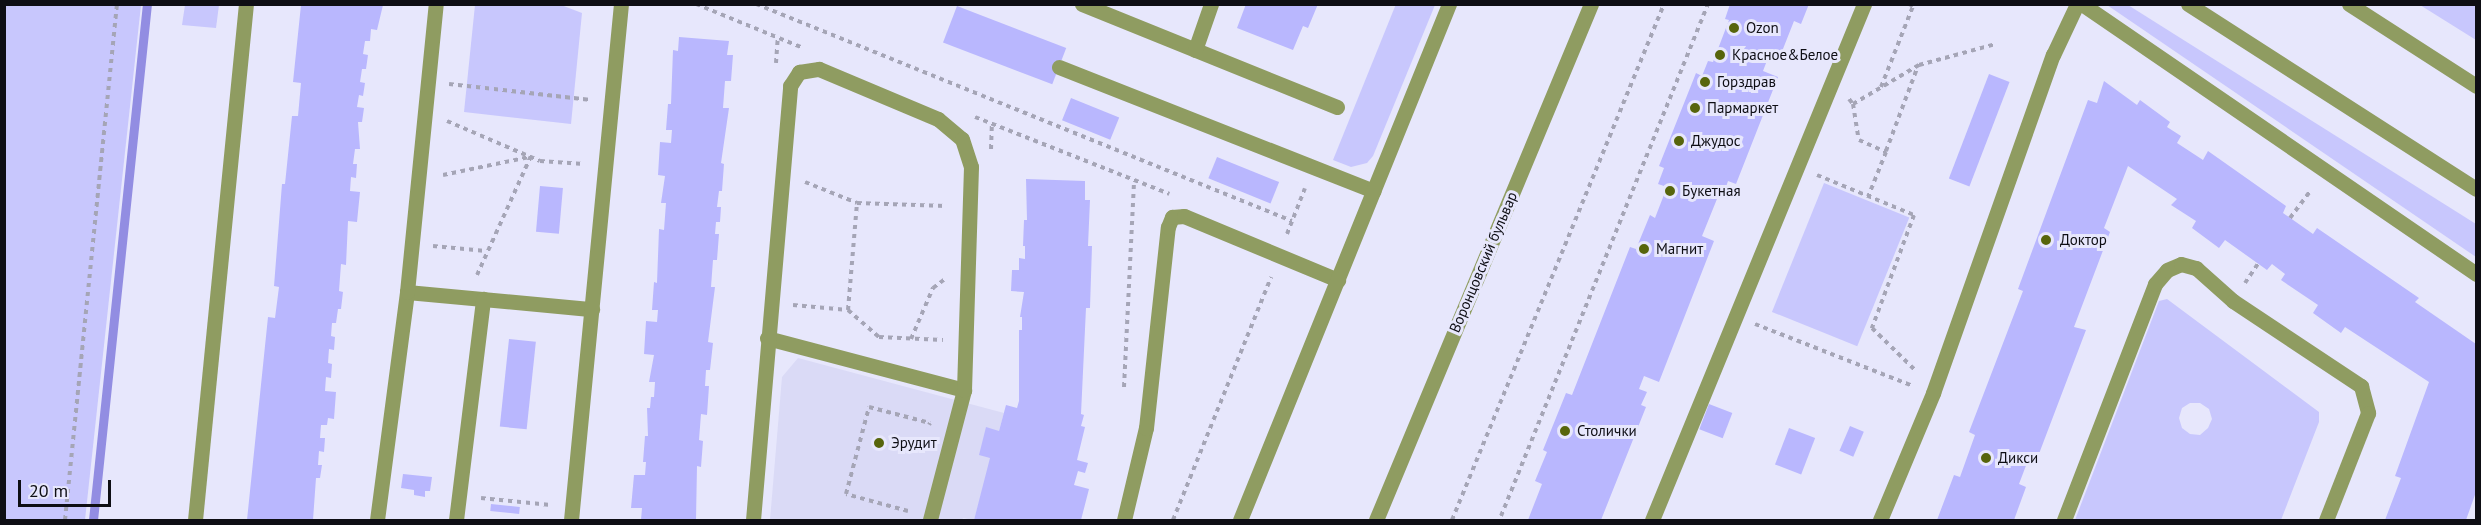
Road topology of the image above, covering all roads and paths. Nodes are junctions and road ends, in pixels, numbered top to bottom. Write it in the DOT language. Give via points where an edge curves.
graph roads {
  1 [pos="117,4"];
  2 [pos="246,4"];
  3 [pos="436,4"];
  4 [pos="621,4"];
  5 [pos="756,4"];
  6 [pos="1082,4"];
  7 [pos="1211,4"];
  8 [pos="1449,4"];
  9 [pos="1591,4"];
  10 [pos="1664,4"];
  11 [pos="1708,4"];
  12 [pos="1863,4"];
  13 [pos="1909,4"];
  14 [pos="2077,4"];
  15 [pos="2082,4"];
  16 [pos="2188,4"];
  17 [pos="2349,4"];
  18 [pos="1996,45"];
  19 [pos="1195,50"];
  20 [pos="1919,65"];
  21 [pos="1059,67"];
  22 [pos="445,83"];
  23 [pos="2476,86"];
  24 [pos="1881,87"];
  25 [pos="1844,92"];
  26 [pos="575,98"];
  27 [pos="1853,104"];
  28 [pos="1337,107"];
  29 [pos="440,118"];
  30 [pos="1886,152"];
  31 [pos="531,156"];
  32 [pos="581,164"];
  33 [pos="1798,164"];
  34 [pos="1312,167"];
  35 [pos="2324,172"];
  36 [pos="436,176"];
  37 [pos="781,180"];
  38 [pos="1134,181"];
  39 [pos="2476,189"];
  40 [pos="1373,191"];
  41 [pos="1868,197"];
  42 [pos="858,203"];
  43 [pos="970,207"];
  44 [pos="2290,218"];
  45 [pos="1292,221"];
  46 [pos="441,247"];
  47 [pos="486,251"];
  48 [pos="1280,255"];
  49 [pos="967,272"];
  50 [pos="2476,274"];
  51 [pos="475,280"];
  52 [pos="1338,280"];
  53 [pos="407,292"];
  54 [pos="483,299"];
  55 [pos="770,303"];
  56 [pos="592,309"];
  57 [pos="848,310"];
  58 [pos="1751,323"];
  59 [pos="767,338"];
  60 [pos="911,339"];
  61 [pos="965,341"];
  62 [pos="1915,367"];
  63 [pos="1911,385"];
  64 [pos="1124,389"];
  65 [pos="964,390"];
  66 [pos="927,434"];
  67 [pos="473,497"];
  68 [pos="909,500"];
  69 [pos="555,506"];
  70 [pos="1501,516"];
  71 [pos="65,520"];
  72 [pos="195,520"];
  73 [pos="377,520"];
  74 [pos="456,520"];
  75 [pos="571,520"];
  76 [pos="753,520"];
  77 [pos="930,520"];
  78 [pos="1124,520"];
  79 [pos="1173,520"];
  80 [pos="1240,520"];
  81 [pos="1376,520"];
  82 [pos="1452,520"];
  83 [pos="1652,520"];
  84 [pos="1880,520"];
  85 [pos="2064,520"];
  86 [pos="2326,520"];
  1 -- 71 [label="path"];
  2 -- 72 [label="street"];
  3 -- 53 [label="street"];
  4 -- 56 [label="street"];
  5 -- 45 [label="path"];
  6 -- 19 [label="street"];
  7 -- 19 [label="street"];
  8 -- 40 [label="street"];
  9 -- 81 [label="street, Воронцовский бульвар"];
  10 -- 82 [label="path"];
  11 -- 70 [label="path"];
  12 -- 33 [label="street"];
  13 -- 24 [label="path" via="1913,6"];
  14 -- 84 [label="street" via="2053,55 1933,393"];
  15 -- 35 [label="street"];
  16 -- 39 [label="street"];
  17 -- 23 [label="street"];
  18 -- 20 [label="path"];
  19 -- 28 [label="street"];
  20 -- 24 [label="path"];
  20 -- 30 [label="path"];
  21 -- 34 [label="street"];
  22 -- 26 [label="path"];
  24 -- 27 [label="path"];
  25 -- 27 [label="path"];
  27 -- 30 [label="path" via="1859,140"];
  29 -- 31 [label="path"];
  30 -- 41 [label="path"];
  31 -- 32 [label="path"];
  31 -- 36 [label="path"];
  31 -- 47 [label="path"];
  33 -- 41 [label="path" via="1813,170 1819,178"];
  33 -- 83 [label="street"];
  34 -- 40 [label="street"];
  34 -- 45 [label="path"];
  35 -- 44 [label="path"];
  35 -- 50 [label="street"];
  37 -- 42 [label="path" via="811,183"];
  37 -- 43 [label="street" via="790,86 800,72 819,69 938,119 962,139 971,167"];
  37 -- 55 [label="street"];
  38 -- 64 [label="path"];
  40 -- 52 [label="street"];
  41 -- 62 [label="path" via="1914,215 1872,328"];
  42 -- 43 [label="path"];
  42 -- 57 [label="path"];
  43 -- 49 [label="street"];
  45 -- 48 [label="path"];
  46 -- 47 [label="path"];
  47 -- 51 [label="path"];
  48 -- 52 [label="street"];
  48 -- 78 [label="street" via="1184,216 1169,221 1146,428"];
  48 -- 79 [label="path"];
  49 -- 60 [label="path" via="953,272 933,288"];
  49 -- 61 [label="street"];
  52 -- 80 [label="street"];
  53 -- 54 [label="street"];
  53 -- 73 [label="street"];
  54 -- 56 [label="street"];
  54 -- 74 [label="street"];
  55 -- 57 [label="path"];
  55 -- 59 [label="street"];
  56 -- 75 [label="street"];
  57 -- 60 [label="path" via="879,337"];
  58 -- 63 [label="path"];
  59 -- 65 [label="street"];
  59 -- 76 [label="street"];
  60 -- 61 [label="path"];
  61 -- 65 [label="street"];
  65 -- 77 [label="street"];
  66 -- 68 [label="path" via="930,423 869,407 846,494 906,511"];
  67 -- 69 [label="path"];
  85 -- 86 [label="street" via="2155,284 2167,270 2181,264 2196,268 2233,302 2361,386 2368,413"];
}
